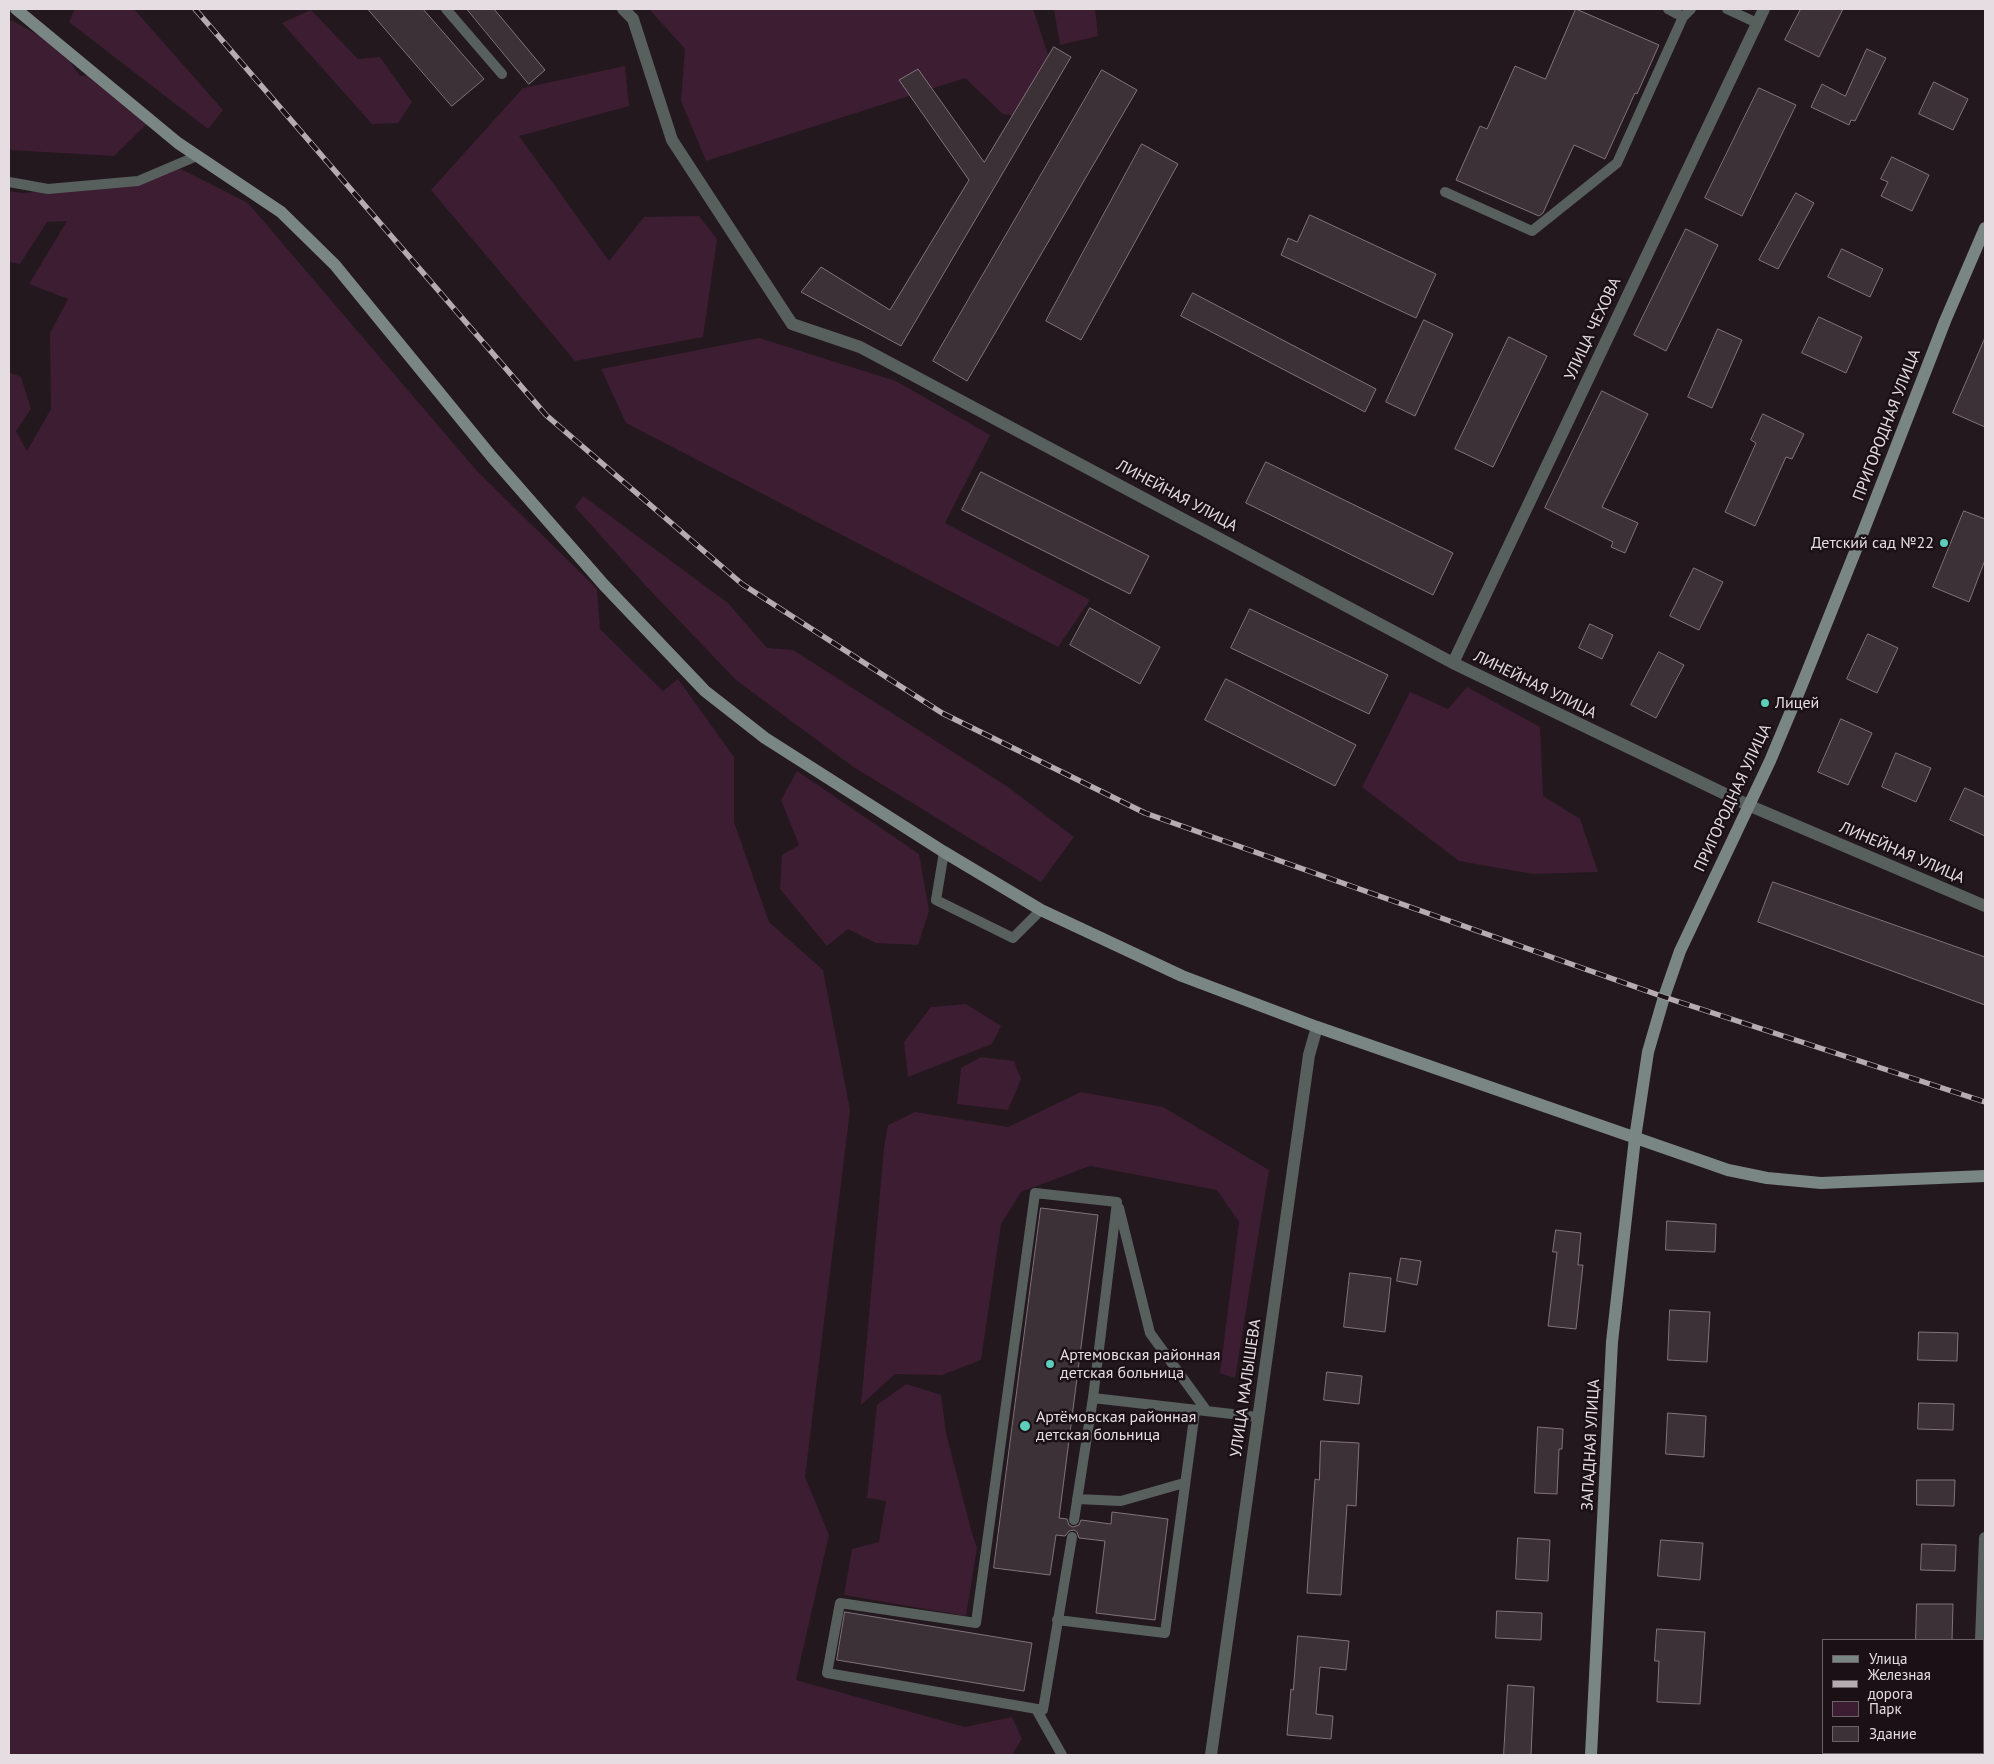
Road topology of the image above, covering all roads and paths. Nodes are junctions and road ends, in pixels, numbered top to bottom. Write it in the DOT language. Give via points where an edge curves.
graph roads {
  1 [pos="16,9"];
  2 [pos="446,9"];
  3 [pos="623,9"];
  4 [pos="1668,9"];
  5 [pos="1691,9"];
  6 [pos="1727,9"];
  7 [pos="1764,9"];
  8 [pos="1683,17"];
  9 [pos="1757,23"];
  10 [pos="502,74"];
  11 [pos="197,156"];
  12 [pos="9,182"];
  13 [pos="1445,192"];
  14 [pos="1984,234"];
  15 [pos="1453,663"];
  16 [pos="1748,805"];
  17 [pos="944,852"];
  18 [pos="1985,906"];
  19 [pos="1041,910"];
  20 [pos="1317,1027"];
  21 [pos="1635,1138"];
  22 [pos="1985,1176"];
  23 [pos="1117,1202"];
  24 [pos="1093,1398"];
  25 [pos="1200,1410"];
  26 [pos="1258,1417"];
  27 [pos="1184,1483"];
  28 [pos="1077,1499"];
  29 [pos="1074,1520"];
  30 [pos="1072,1537"];
  31 [pos="1985,1538"];
  32 [pos="1057,1620"];
  33 [pos="1981,1639"];
  34 [pos="1036,1709"];
  35 [pos="1062,1755"];
  36 [pos="1211,1755"];
  37 [pos="1591,1755"];
  1 -- 11 [label="main road"];
  2 -- 10 [label="lane"];
  3 -- 15 [label="street, ЛИНЕЙНАЯ УЛИЦА" via="633,19 672,140 792,324 860,347"];
  4 -- 8 [label="lane"];
  5 -- 8 [label="lane"];
  6 -- 9 [label="lane"];
  7 -- 9 [label="street, УЛИЦА ЧЕХОВА"];
  8 -- 13 [label="lane" via="1617,163 1532,231"];
  9 -- 15 [label="street, УЛИЦА ЧЕХОВА"];
  11 -- 12 [label="lane" via="138,180 48,189"];
  11 -- 17 [label="main road" via="281,212 335,266 492,457 604,585 705,691 765,738"];
  14 -- 16 [label="main road, ПРИГОРОДНАЯ УЛИЦА" via="1945,321 1801,687"];
  15 -- 16 [label="street, ЛИНЕЙНАЯ УЛИЦА"];
  16 -- 18 [label="street, ЛИНЕЙНАЯ УЛИЦА"];
  16 -- 21 [label="main road, ПРИГОРОДНАЯ УЛИЦА" via="1680,951 1664,997 1648,1052"];
  17 -- 19 [label="main road"];
  17 -- 19 [label="lane" via="936,900 1013,938"];
  19 -- 20 [label="main road" via="1182,976"];
  20 -- 21 [label="main road"];
  20 -- 26 [label="street, УЛИЦА МАЛЫШЕВА" via="1309,1055"];
  21 -- 22 [label="main road" via="1728,1170 1767,1178 1821,1183"];
  21 -- 37 [label="main road, ЗАПАДНАЯ УЛИЦА" via="1612,1342"];
  23 -- 24 [label="lane"];
  23 -- 25 [label="lane" via="1150,1333"];
  23 -- 34 [label="lane" via="1035,1193 976,1623 840,1603 827,1673"];
  24 -- 25 [label="lane"];
  24 -- 28 [label="lane"];
  25 -- 26 [label="lane"];
  25 -- 27 [label="lane"];
  26 -- 36 [label="street, УЛИЦА МАЛЫШЕВА"];
  27 -- 28 [label="lane" via="1121,1501"];
  27 -- 32 [label="lane" via="1165,1633"];
  28 -- 29 [label="lane"];
  30 -- 32 [label="lane"];
  31 -- 33 [label="street"];
  32 -- 34 [label="lane" via="1043,1710"];
  34 -- 35 [label="lane"];
}
